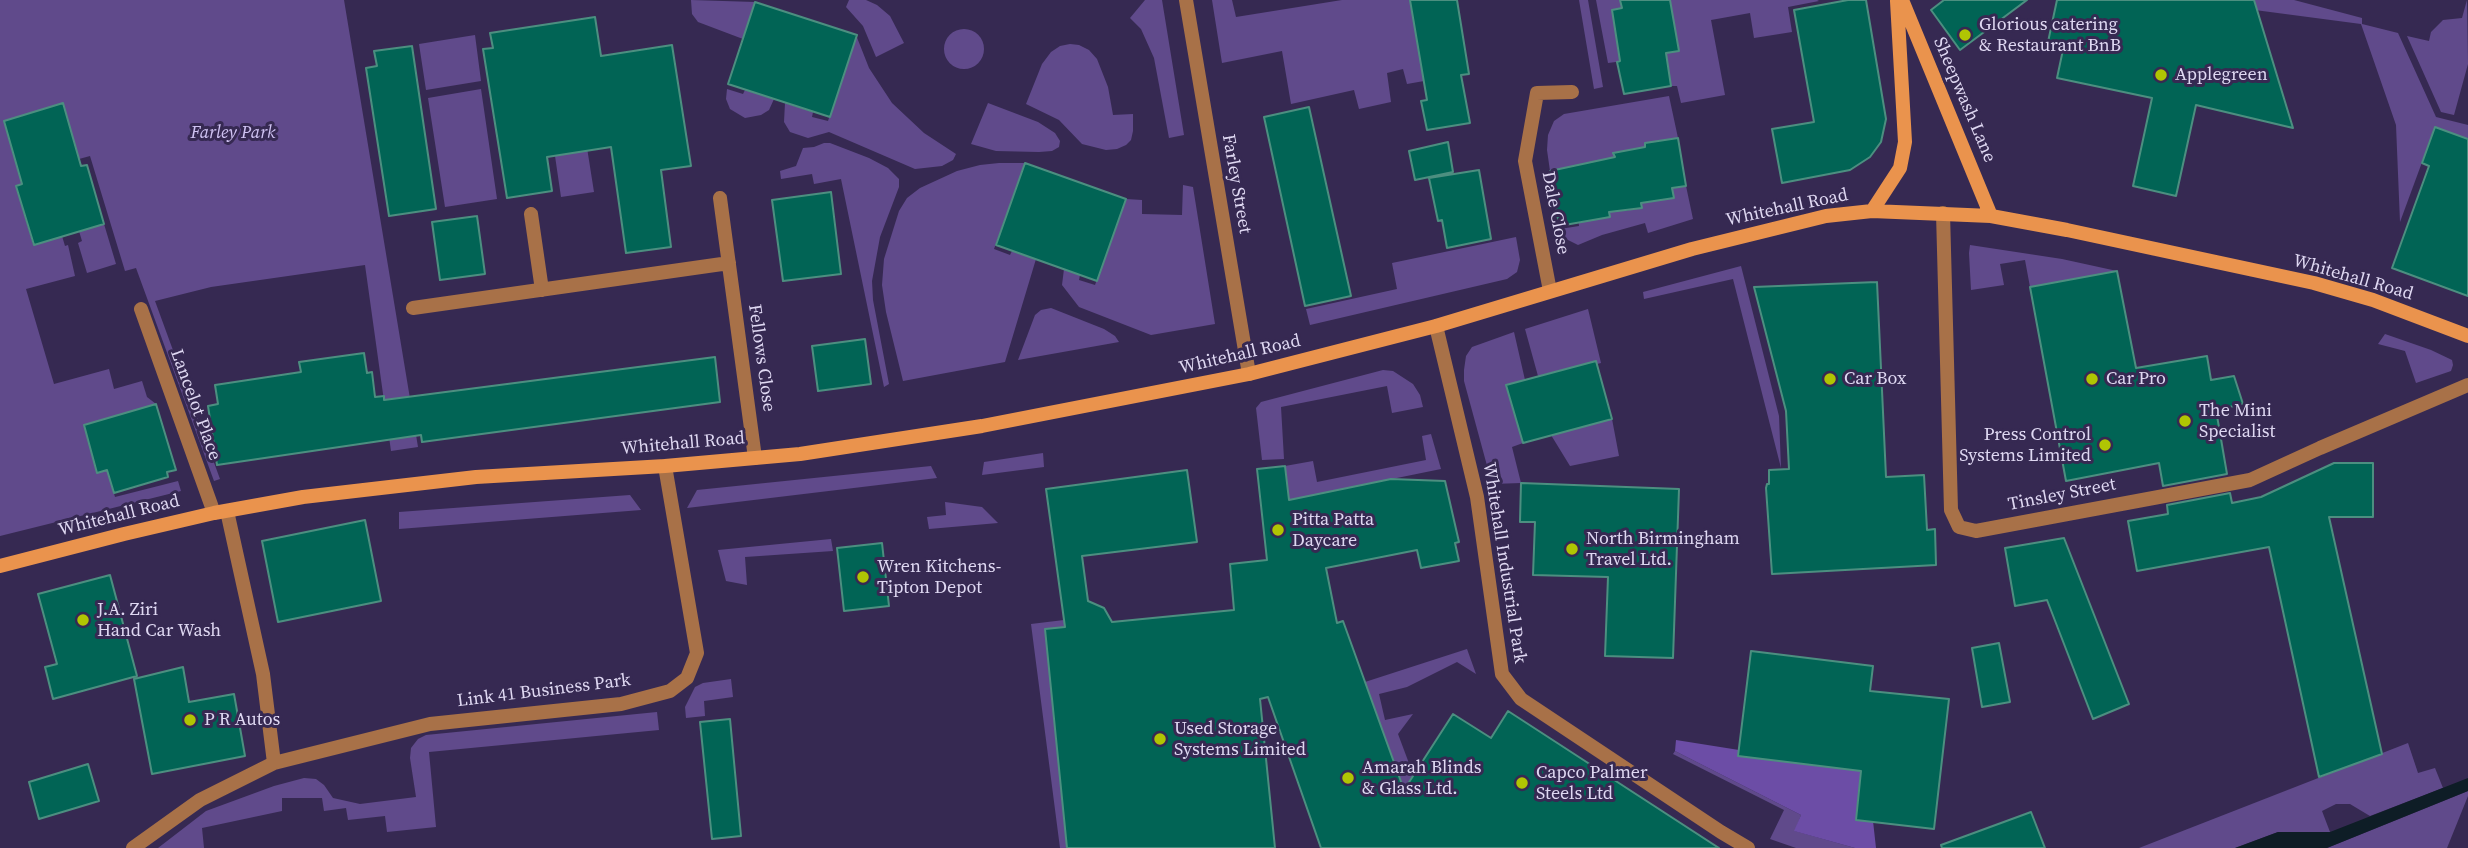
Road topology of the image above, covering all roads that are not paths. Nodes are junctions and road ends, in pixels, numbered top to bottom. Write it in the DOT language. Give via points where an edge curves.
graph roads {
  1 [pos="1186,0"];
  2 [pos="1899,0"];
  3 [pos="1572,92"];
  4 [pos="720,198"];
  5 [pos="1872,211"];
  6 [pos="1943,212"];
  7 [pos="531,214"];
  8 [pos="1991,216"];
  9 [pos="729,263"];
  10 [pos="542,290"];
  11 [pos="1550,291"];
  12 [pos="412,308"];
  13 [pos="141,309"];
  14 [pos="1436,326"];
  15 [pos="2468,336"];
  16 [pos="1249,374"];
  17 [pos="2468,385"];
  18 [pos="755,458"];
  19 [pos="665,466"];
  20 [pos="220,512"];
  21 [pos="0,566"];
  22 [pos="274,762"];
  23 [pos="133,848"];
  24 [pos="1748,848"];
  1 -- 16 [label="street, Farley Street"];
  2 -- 5 [label="main road, Sheepwash Lane" via="1905,142 1900,168"];
  2 -- 8 [label="main road, Sheepwash Lane"];
  3 -- 11 [label="street, Dale Close" via="1537,93 1525,161"];
  4 -- 9 [label="street, Fellows Close"];
  5 -- 6 [label="main road, Whitehall Road"];
  5 -- 11 [label="main road, Whitehall Road" via="1783,226"];
  6 -- 8 [label="main road, Whitehall Road"];
  6 -- 17 [label="street, Tinsley Street" via="1951,510 1959,527 1976,531 2250,480"];
  7 -- 10 [label="street"];
  8 -- 15 [label="main road, Whitehall Road" via="2314,283"];
  9 -- 10 [label="street"];
  9 -- 18 [label="street, Fellows Close"];
  10 -- 12 [label="street"];
  11 -- 14 [label="main road, Whitehall Road"];
  13 -- 20 [label="street, Lancelot Place"];
  14 -- 16 [label="main road, Whitehall Road"];
  14 -- 24 [label="street, Whitehall Industrial Park" via="1478,497 1503,674 1521,699"];
  16 -- 18 [label="main road, Whitehall Road" via="982,426"];
  18 -- 19 [label="main road, Whitehall Road"];
  19 -- 20 [label="main road, Whitehall Road" via="411,483"];
  19 -- 22 [label="street, Link 41 Business Park" via="697,653 687,678 670,691 621,704 430,724"];
  20 -- 21 [label="main road, Whitehall Road"];
  20 -- 22 [label="street" via="263,674"];
  22 -- 23 [label="street, Link 41 Business Park" via="200,800"];
}
